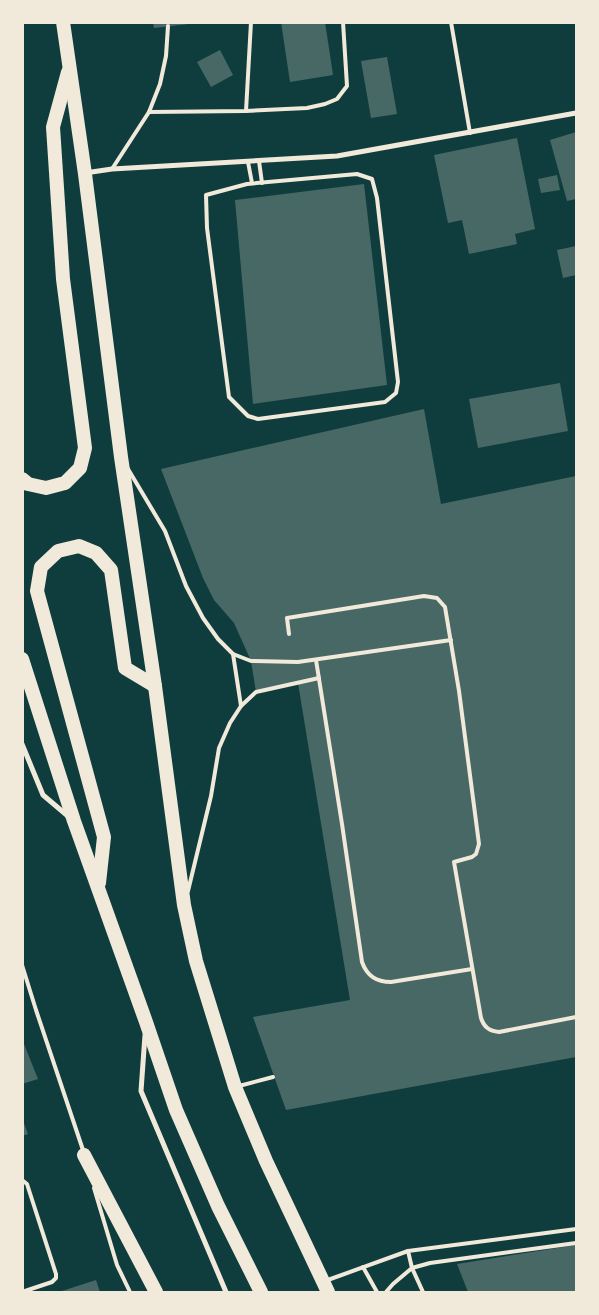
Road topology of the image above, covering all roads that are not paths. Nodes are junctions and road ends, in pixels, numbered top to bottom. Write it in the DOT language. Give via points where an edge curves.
graph roads {
  1 [pos="63,22"];
  2 [pos="251,22"];
  3 [pos="343,22"];
  4 [pos="451,22"];
  5 [pos="168,26"];
  6 [pos="70,66"];
  7 [pos="246,111"];
  8 [pos="150,112"];
  9 [pos="576,113"];
  10 [pos="470,133"];
  11 [pos="259,161"];
  12 [pos="248,162"];
  13 [pos="112,169"];
  14 [pos="85,174"];
  15 [pos="262,183"];
  16 [pos="252,184"];
  17 [pos="121,457"];
  18 [pos="22,478"];
  19 [pos="289,634"];
  20 [pos="452,640"];
  21 [pos="233,654"];
  22 [pos="22,659"];
  23 [pos="316,660"];
  24 [pos="319,678"];
  25 [pos="155,686"];
  26 [pos="241,706"];
  27 [pos="22,744"];
  28 [pos="74,821"];
  29 [pos="98,886"];
  30 [pos="184,905"];
  31 [pos="22,965"];
  32 [pos="472,969"];
  33 [pos="576,1017"];
  34 [pos="146,1022"];
  35 [pos="273,1077"];
  36 [pos="235,1087"];
  37 [pos="84,1155"];
  38 [pos="22,1180"];
  39 [pos="576,1229"];
  40 [pos="576,1243"];
  41 [pos="408,1251"];
  42 [pos="363,1267"];
  43 [pos="412,1268"];
  44 [pos="325,1287"];
  45 [pos="22,1292"];
  46 [pos="130,1292"];
  47 [pos="156,1292"];
  48 [pos="226,1292"];
  49 [pos="261,1292"];
  50 [pos="377,1292"];
  51 [pos="386,1292"];
  52 [pos="423,1292"];
  1 -- 6 [label="highway"];
  2 -- 7 [label="lane"];
  3 -- 7 [label="lane" via="347,86 337,99 307,108"];
  4 -- 10 [label="lane"];
  5 -- 8 [label="lane" via="166,56"];
  6 -- 14 [label="highway"];
  6 -- 18 [label="highway" via="53,127 62,280 85,448 80,468 65,483 46,488 28,484"];
  7 -- 8 [label="lane"];
  8 -- 13 [label="lane"];
  9 -- 10 [label="street"];
  10 -- 11 [label="street" via="337,156"];
  11 -- 12 [label="street"];
  11 -- 15 [label="lane"];
  12 -- 13 [label="street"];
  12 -- 16 [label="lane"];
  13 -- 14 [label="street"];
  14 -- 17 [label="highway"];
  15 -- 16 [label="lane"];
  15 -- 16 [label="lane" via="357,174 372,179 377,198 398,382 396,393 385,402 258,419 248,416 229,396 207,228 206,195"];
  17 -- 21 [label="lane" via="165,531 186,586 203,618"];
  17 -- 25 [label="highway"];
  19 -- 20 [label="lane" via="286,618 424,596 442,602"];
  20 -- 23 [label="lane"];
  20 -- 32 [label="lane" via="479,844 472,858 454,862"];
  21 -- 23 [label="lane" via="251,661"];
  21 -- 26 [label="lane"];
  22 -- 28 [label="highway"];
  23 -- 24 [label="lane"];
  24 -- 26 [label="lane" via="256,692"];
  24 -- 32 [label="lane" via="364,969 383,982"];
  25 -- 29 [label="highway" via="125,668 111,570 96,553 79,546 58,551 41,567 38,592 104,837"];
  25 -- 30 [label="highway"];
  26 -- 30 [label="lane" via="219,748 211,796"];
  27 -- 28 [label="street" via="43,795"];
  28 -- 29 [label="highway"];
  29 -- 34 [label="highway"];
  30 -- 36 [label="highway" via="196,960"];
  31 -- 37 [label="lane"];
  32 -- 33 [label="lane" via="483,1024 493,1031"];
  34 -- 48 [label="street" via="141,1091"];
  34 -- 49 [label="highway" via="176,1110 218,1206"];
  35 -- 36 [label="lane"];
  36 -- 44 [label="highway"];
  37 -- 46 [label="lane" via="117,1265"];
  37 -- 47 [label="highway"];
  38 -- 45 [label="lane" via="27,1184 56,1278"];
  39 -- 41 [label="lane"];
  40 -- 43 [label="lane"];
  41 -- 42 [label="lane"];
  41 -- 43 [label="lane"];
  42 -- 44 [label="lane"];
  42 -- 50 [label="lane"];
  43 -- 51 [label="lane"];
  43 -- 52 [label="lane"];
}
